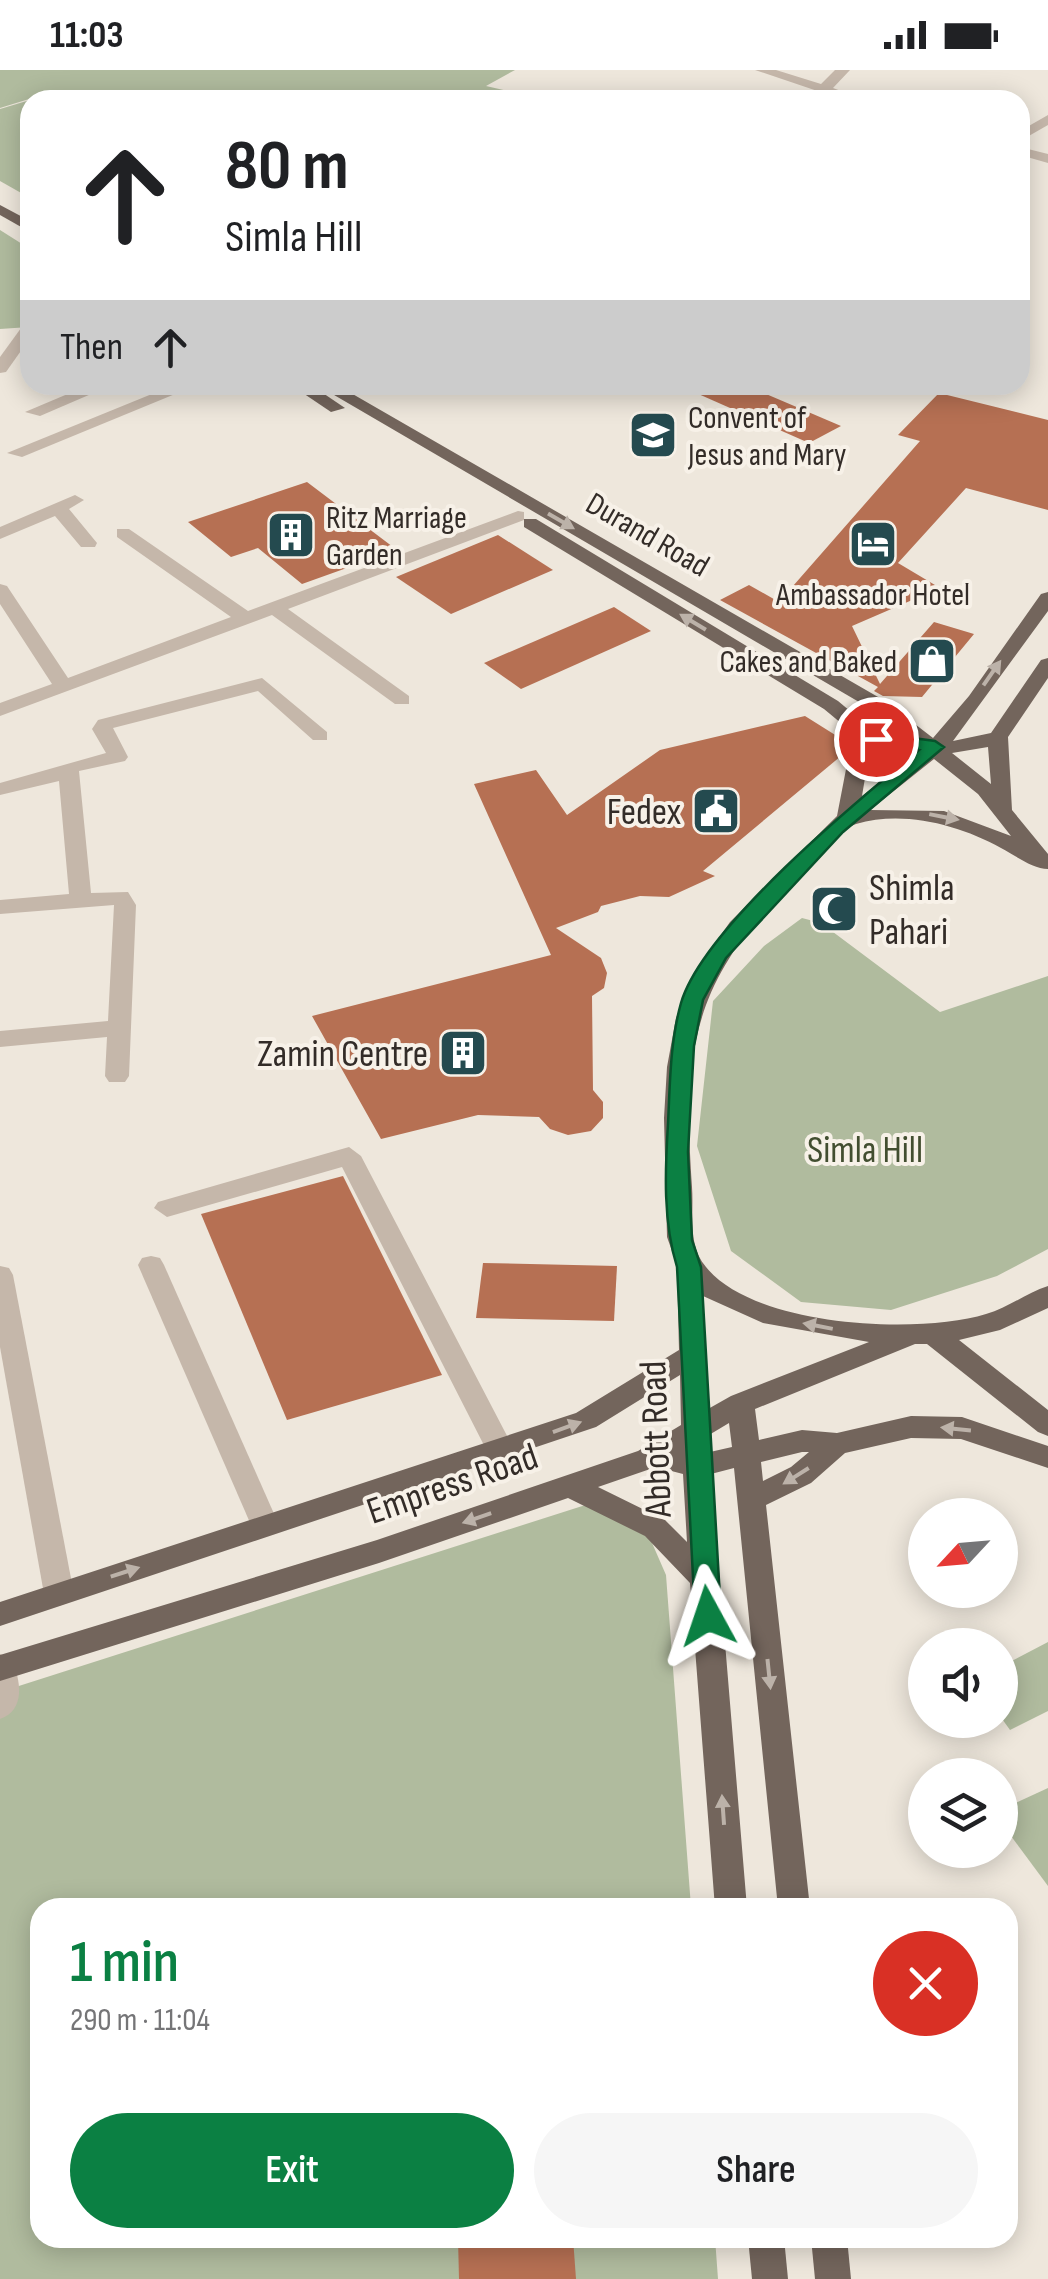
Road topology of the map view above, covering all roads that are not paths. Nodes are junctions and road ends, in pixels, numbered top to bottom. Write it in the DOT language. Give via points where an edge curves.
graph roads {
  1 [pos="762,70"];
  2 [pos="843,70"];
  3 [pos="824,90"];
  4 [pos="20,340"];
  5 [pos="0,368"];
  6 [pos="78,395"];
  7 [pos="163,395"];
  8 [pos="315,395"];
  9 [pos="342,395"];
  10 [pos="34,412"];
  11 [pos="16,452"];
  12 [pos="518,516"];
  13 [pos="123,533"];
  14 [pos="0,534"];
  15 [pos="88,543"];
  16 [pos="0,590"];
  17 [pos="1048,598"];
  18 [pos="275,608"];
  19 [pos="248,619"];
  20 [pos="1048,664"];
  21 [pos="64,687"];
  22 [pos="402,700"];
  23 [pos="0,710"];
  24 [pos="863,731"];
  25 [pos="320,736"];
  26 [pos="998,737"];
  27 [pos="935,747"];
  28 [pos="68,772"];
  29 [pos="0,788"];
  30 [pos="1002,808"];
  31 [pos="848,820"];
  32 [pos="1046,865"];
  33 [pos="81,900"];
  34 [pos="0,906"];
  35 [pos="119,1028"];
  36 [pos="0,1039"];
  37 [pos="116,1076"];
  38 [pos="167,1208"];
  39 [pos="152,1265"];
  40 [pos="689,1267"];
  41 [pos="0,1275"];
  42 [pos="1048,1296"];
  43 [pos="922,1334"];
  44 [pos="695,1353"];
  45 [pos="741,1403"];
  46 [pos="1048,1425"];
  47 [pos="699,1428"];
  48 [pos="838,1444"];
  49 [pos="500,1451"];
  50 [pos="746,1454"];
  51 [pos="654,1456"];
  52 [pos="1048,1457"];
  53 [pos="698,1466"];
  54 [pos="570,1486"];
  55 [pos="750,1500"];
  56 [pos="265,1526"];
  57 [pos="705,1579"];
  58 [pos="59,1594"];
  59 [pos="0,1614"];
  60 [pos="0,1667"];
  61 [pos="0,1706"];
  62 [pos="730,1898"];
  63 [pos="793,1898"];
  64 [pos="767,2248"];
  65 [pos="829,2248"];
  66 [pos="770,2279"];
  67 [pos="833,2279"];
  1 -- 3 [label="street"];
  2 -- 3 [label="street"];
  4 -- 5 [label="street"];
  6 -- 10 [label="street"];
  7 -- 11 [label="street"];
  8 -- 12 [label="main road, Durand Road"];
  9 -- 27 [label="main road, Durand Road, one-way" via="850,687"];
  12 -- 18 [label="street"];
  24 -- 12 [label="main road, Durand Road, one-way" via="831,705"];
  13 -- 19 [label="street"];
  14 -- 15 [label="street" via="67,504"];
  16 -- 21 [label="street"];
  27 -- 17 [label="main road, one-way"];
  18 -- 19 [label="street"];
  18 -- 22 [label="street"];
  19 -- 21 [label="street"];
  20 -- 26 [label="main road"];
  21 -- 23 [label="street"];
  24 -- 27 [label="main road, Durand Road" via="889,743"];
  24 -- 31 [label="main road"];
  25 -- 28 [label="street" via="262,684 105,724 118,758 74,764"];
  26 -- 27 [label="main road" via="971,748"];
  26 -- 30 [label="main road"];
  27 -- 30 [label="main road, Durand Road"];
  27 -- 31 [label="main road"];
  28 -- 29 [label="street"];
  28 -- 33 [label="street"];
  30 -- 32 [label="main road, Durand Road"];
  31 -- 32 [label="main road, one-way" via="914,812 949,816"];
  31 -- 40 [label="main road" via="718,955 693,1000 677,1152 680,1240"];
  33 -- 34 [label="street"];
  33 -- 35 [label="street" via="120,896 124,905"];
  35 -- 36 [label="street"];
  35 -- 37 [label="street"];
  38 -- 49 [label="street" via="348,1156"];
  39 -- 56 [label="street"];
  43 -- 40 [label="main road, one-way" via="856,1334 762,1312 724,1297"];
  40 -- 44 [label="main road, Abbott Road"];
  41 -- 58 [label="street"];
  42 -- 43 [label="main road" via="1008,1316"];
  43 -- 45 [label="main road, Empress Road"];
  43 -- 46 [label="main road"];
  44 -- 47 [label="main road, Abbott Road"];
  49 -- 44 [label="main road, Empress Road, one-way" via="586,1420"];
  45 -- 47 [label="main road, Empress Road"];
  45 -- 50 [label="main road"];
  47 -- 51 [label="main road, Empress Road"];
  47 -- 53 [label="main road, Abbott Road"];
  48 -- 50 [label="main road" via="802,1441"];
  52 -- 48 [label="main road, one-way" via="962,1428 911,1426"];
  48 -- 55 [label="main road, one-way" via="801,1475"];
  49 -- 56 [label="main road, Empress Road"];
  50 -- 53 [label="main road"];
  50 -- 55 [label="main road"];
  51 -- 53 [label="main road"];
  51 -- 54 [label="main road, Empress Road"];
  53 -- 57 [label="main road, Abbott Road"];
  54 -- 57 [label="main road" via="655,1528"];
  54 -- 60 [label="main road, Empress Road, one-way"];
  55 -- 63 [label="main road, one-way"];
  58 -- 56 [label="main road, Empress Road, one-way"];
  62 -- 57 [label="main road, Abbott Road, one-way"];
  58 -- 59 [label="main road, Empress Road"];
  60 -- 61 [label="street"];
  64 -- 66 [label="main road"];
  65 -- 67 [label="main road"];
}
